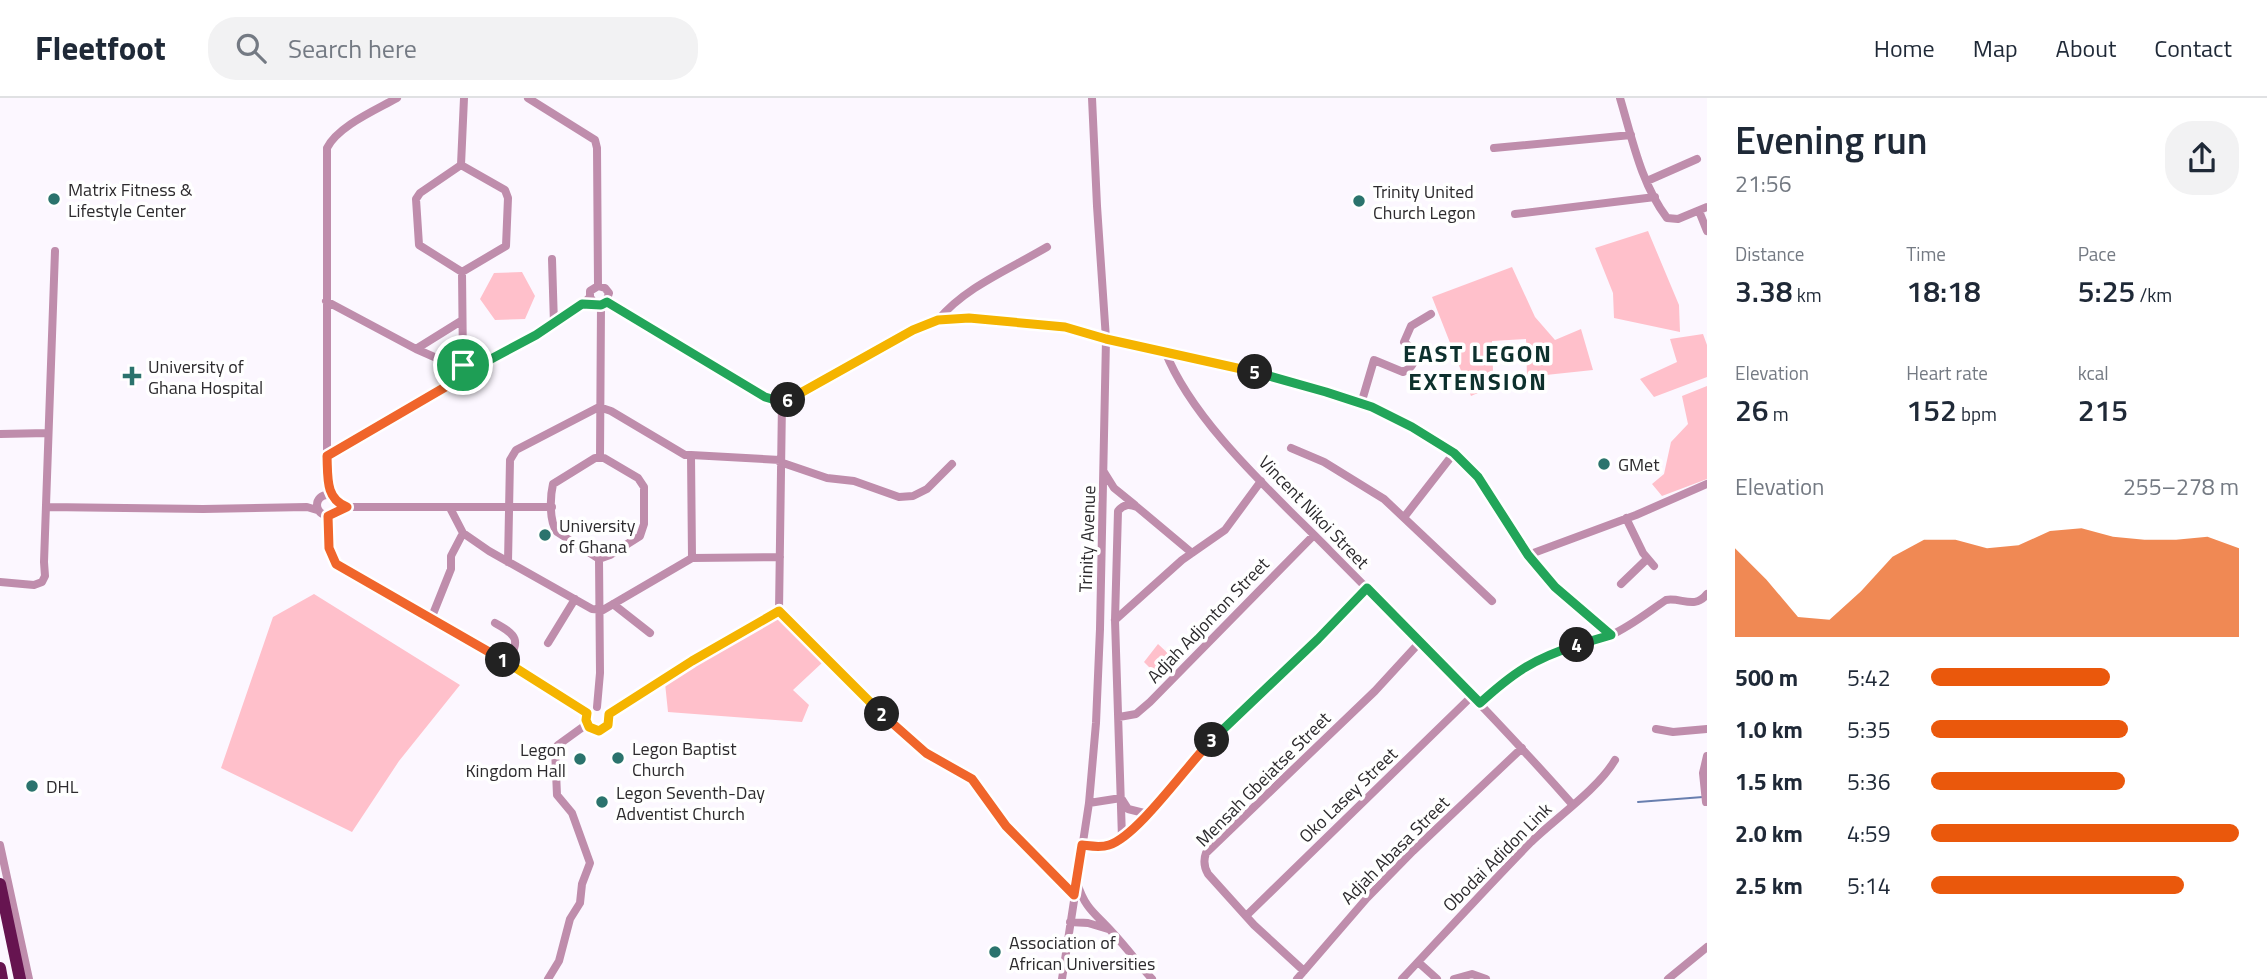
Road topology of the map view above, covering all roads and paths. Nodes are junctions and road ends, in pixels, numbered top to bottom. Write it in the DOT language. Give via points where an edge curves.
graph roads {
  1 [pos="397,98"];
  2 [pos="464,98"];
  3 [pos="528,98"];
  4 [pos="1092,98"];
  5 [pos="1620,98"];
  6 [pos="1631,135"];
  7 [pos="1494,148"];
  8 [pos="1697,159"];
  9 [pos="461,165"];
  10 [pos="1647,181"];
  11 [pos="1655,197"];
  12 [pos="1703,209"];
  13 [pos="1515,214"];
  14 [pos="1707,231"];
  15 [pos="1047,247"];
  16 [pos="55,251"];
  17 [pos="552,259"];
  18 [pos="462,272"];
  19 [pos="598,286"];
  20 [pos="326,301"];
  21 [pos="602,301"];
  22 [pos="1431,314"];
  23 [pos="938,320"];
  24 [pos="461,321"];
  25 [pos="554,324"];
  26 [pos="1106,339"];
  27 [pos="416,349"];
  28 [pos="1165,351"];
  29 [pos="468,368"];
  30 [pos="456,379"];
  31 [pos="782,402"];
  32 [pos="1362,404"];
  33 [pos="599,407"];
  34 [pos="48,433"];
  35 [pos="0,434"];
  36 [pos="1291,448"];
  37 [pos="1454,453"];
  38 [pos="691,455"];
  39 [pos="327,456"];
  40 [pos="600,458"];
  41 [pos="780,461"];
  42 [pos="953,464"];
  43 [pos="1104,472"];
  44 [pos="1261,481"];
  45 [pos="1707,484"];
  46 [pos="1114,488"];
  47 [pos="331,504"];
  48 [pos="317,506"];
  49 [pos="47,507"];
  50 [pos="552,507"];
  51 [pos="1138,507"];
  52 [pos="450,508"];
  53 [pos="508,508"];
  54 [pos="1120,508"];
  55 [pos="1405,516"];
  56 [pos="1626,518"];
  57 [pos="463,533"];
  58 [pos="1314,534"];
  59 [pos="1192,553"];
  60 [pos="1528,555"];
  61 [pos="780,557"];
  62 [pos="692,558"];
  63 [pos="599,559"];
  64 [pos="1647,559"];
  65 [pos="508,562"];
  66 [pos="1654,566"];
  67 [pos="0,582"];
  68 [pos="1621,584"];
  69 [pos="1367,588"];
  70 [pos="1706,597"];
  71 [pos="575,599"];
  72 [pos="1492,601"];
  73 [pos="613,604"];
  74 [pos="598,611"];
  75 [pos="779,611"];
  76 [pos="431,618"];
  77 [pos="1115,620"];
  78 [pos="495,623"];
  79 [pos="650,633"];
  80 [pos="1611,635"];
  81 [pos="1420,642"];
  82 [pos="548,643"];
  83 [pos="507,662"];
  84 [pos="1472,696"];
  85 [pos="1480,703"];
  86 [pos="597,707"];
  87 [pos="587,713"];
  88 [pos="609,714"];
  89 [pos="1119,717"];
  90 [pos="587,724"];
  91 [pos="1656,729"];
  92 [pos="1707,729"];
  93 [pos="1522,748"];
  94 [pos="1707,756"];
  95 [pos="1615,760"];
  96 [pos="1121,798"];
  97 [pos="1706,801"];
  98 [pos="1089,803"];
  99 [pos="1572,804"];
  100 [pos="1148,814"];
  101 [pos="1122,838"];
  102 [pos="0,845"];
  103 [pos="1082,845"];
  104 [pos="1076,880"];
  105 [pos="0,884"];
  106 [pos="1074,895"];
  107 [pos="1246,916"];
  108 [pos="1070,922"];
  109 [pos="1110,930"];
  110 [pos="1707,947"];
  111 [pos="1418,962"];
  112 [pos="0,968"];
  113 [pos="1304,971"];
  114 [pos="2,979"];
  115 [pos="20,979"];
  116 [pos="30,979"];
  117 [pos="548,979"];
  118 [pos="1062,979"];
  119 [pos="1152,979"];
  120 [pos="1297,979"];
  121 [pos="1402,979"];
  122 [pos="1437,979"];
  123 [pos="1454,979"];
  124 [pos="1486,979"];
  125 [pos="1668,979"];
  1 -- 20 [label="street" via="340,132 327,148"];
  2 -- 9 [label="street"];
  3 -- 19 [label="street" via="595,139"];
  4 -- 26 [label="street, Trinity Avenue"];
  5 -- 6 [label="street"];
  6 -- 7 [label="street"];
  6 -- 10 [label="street"];
  8 -- 10 [label="street"];
  9 -- 18 [label="street" via="416,199 419,245"];
  9 -- 18 [label="street" via="505,190 508,198 506,246"];
  10 -- 11 [label="street"];
  11 -- 12 [label="street" via="1671,219"];
  11 -- 13 [label="street"];
  12 -- 14 [label="street"];
  15 -- 23 [label="street" via="967,293"];
  16 -- 34 [label="street"];
  17 -- 25 [label="street"];
  18 -- 24 [label="street"];
  19 -- 21 [label="street" via="592,288"];
  19 -- 21 [label="street" via="608,290"];
  20 -- 27 [label="street"];
  20 -- 39 [label="street"];
  21 -- 25 [label="street" via="582,304"];
  21 -- 31 [label="street" via="765,397"];
  21 -- 33 [label="street"];
  22 -- 32 [label="street" via="1411,326 1404,342 1415,354 1409,369 1403,372 1374,360"];
  23 -- 26 [label="street" via="969,318 1065,327"];
  23 -- 31 [label="street"];
  24 -- 27 [label="street"];
  24 -- 29 [label="street"];
  25 -- 29 [label="street"];
  26 -- 28 [label="street"];
  26 -- 43 [label="street, Trinity Avenue"];
  27 -- 29 [label="street"];
  28 -- 32 [label="street"];
  28 -- 44 [label="street, Vincent Nikoi Street" via="1180,385"];
  29 -- 30 [label="street"];
  29 -- 30 [label="street" via="468,382"];
  30 -- 39 [label="street"];
  31 -- 41 [label="street"];
  32 -- 37 [label="street"];
  33 -- 38 [label="street"];
  33 -- 40 [label="street"];
  33 -- 53 [label="street" via="512,454"];
  34 -- 35 [label="street"];
  34 -- 49 [label="street"];
  36 -- 55 [label="street" via="1357,480"];
  37 -- 55 [label="street"];
  37 -- 60 [label="street" via="1478,477"];
  38 -- 41 [label="street"];
  38 -- 62 [label="street"];
  39 -- 47 [label="street"];
  40 -- 50 [label="street" via="556,480 551,487"];
  40 -- 63 [label="street" via="642,482 644,524 640,536"];
  41 -- 42 [label="street" via="899,496 927,489"];
  41 -- 61 [label="street"];
  43 -- 46 [label="street"];
  43 -- 98 [label="street, Trinity Avenue"];
  44 -- 58 [label="street, Vincent Nikoi Street"];
  44 -- 59 [label="street" via="1224,530"];
  45 -- 56 [label="street"];
  46 -- 51 [label="street"];
  46 -- 54 [label="street"];
  47 -- 48 [label="street"];
  47 -- 48 [label="street"];
  47 -- 52 [label="street"];
  47 -- 76 [label="street" via="329,548 336,564"];
  48 -- 49 [label="street"];
  49 -- 67 [label="street" via="44,580 34,585"];
  50 -- 53 [label="street"];
  50 -- 63 [label="street" via="553,528"];
  51 -- 54 [label="street"];
  51 -- 59 [label="street"];
  52 -- 53 [label="street"];
  52 -- 57 [label="street"];
  53 -- 65 [label="street"];
  54 -- 77 [label="street"];
  55 -- 72 [label="street"];
  56 -- 60 [label="street"];
  56 -- 64 [label="street"];
  57 -- 65 [label="street"];
  57 -- 76 [label="street"];
  58 -- 69 [label="street, Vincent Nikoi Street"];
  58 -- 89 [label="street, Adjah Adjonton Street" via="1150,702 1136,714"];
  59 -- 77 [label="street"];
  60 -- 80 [label="street" via="1555,587"];
  61 -- 62 [label="street"];
  61 -- 75 [label="street"];
  62 -- 73 [label="street"];
  63 -- 74 [label="street"];
  64 -- 66 [label="street"];
  64 -- 68 [label="street"];
  65 -- 71 [label="street"];
  69 -- 81 [label="street, Vincent Nikoi Street"];
  69 -- 100 [label="street" via="1198,754"];
  70 -- 80 [label="street" via="1690,604 1666,600"];
  71 -- 74 [label="street"];
  71 -- 82 [label="street"];
  73 -- 74 [label="street"];
  73 -- 79 [label="street"];
  74 -- 86 [label="street"];
  75 -- 88 [label="street"];
  75 -- 106 [label="street" via="921,749 972,779 1006,826"];
  76 -- 83 [label="street"];
  77 -- 89 [label="street"];
  78 -- 83 [label="street" via="516,638"];
  80 -- 85 [label="street" via="1530,663"];
  81 -- 84 [label="street, Vincent Nikoi Street"];
  81 -- 107 [label="street, Mensah Gbeiatse Street" via="1206,853 1205,869"];
  83 -- 87 [label="street"];
  84 -- 85 [label="street, Vincent Nikoi Street"];
  84 -- 107 [label="street, Oko Lasey Street"];
  85 -- 93 [label="street, Vincent Nikoi Street"];
  86 -- 87 [label="street"];
  86 -- 88 [label="street"];
  87 -- 90 [label="street"];
  88 -- 90 [label="street" via="603,730 595,731"];
  89 -- 96 [label="street"];
  90 -- 117 [label="street" via="558,745 555,754 557,795 572,813 590,863 580,903"];
  91 -- 92 [label="street"];
  93 -- 99 [label="street, Vincent Nikoi Street"];
  93 -- 113 [label="street, Adjah Abasa Street" via="1367,898"];
  94 -- 97 [label="street" via="1703,773"];
  95 -- 99 [label="street, Obodai Adidon Link"];
  96 -- 98 [label="street"];
  96 -- 100 [label="street" via="1128,809"];
  96 -- 101 [label="street"];
  98 -- 103 [label="street, Trinity Avenue"];
  99 -- 111 [label="street, Obodai Adidon Link"];
  100 -- 101 [label="street"];
  101 -- 103 [label="street" via="1110,845"];
  102 -- 116 [label="street"];
  103 -- 104 [label="street, Trinity Avenue"];
  104 -- 106 [label="street, Trinity Avenue"];
  104 -- 109 [label="street" via="1084,903"];
  105 -- 115 [label="highway"];
  106 -- 108 [label="street, Trinity Avenue"];
  107 -- 113 [label="street, Mensah Gbeiatse Street"];
  108 -- 109 [label="street"];
  108 -- 118 [label="street, Trinity Avenue"];
  109 -- 119 [label="street"];
  110 -- 125 [label="street"];
  111 -- 121 [label="street, Obodai Adidon Link"];
  111 -- 122 [label="street"];
  112 -- 114 [label="highway"];
  113 -- 120 [label="street, Adjah Abasa Street"];
  123 -- 124 [label="street" via="1472,974"];
}
